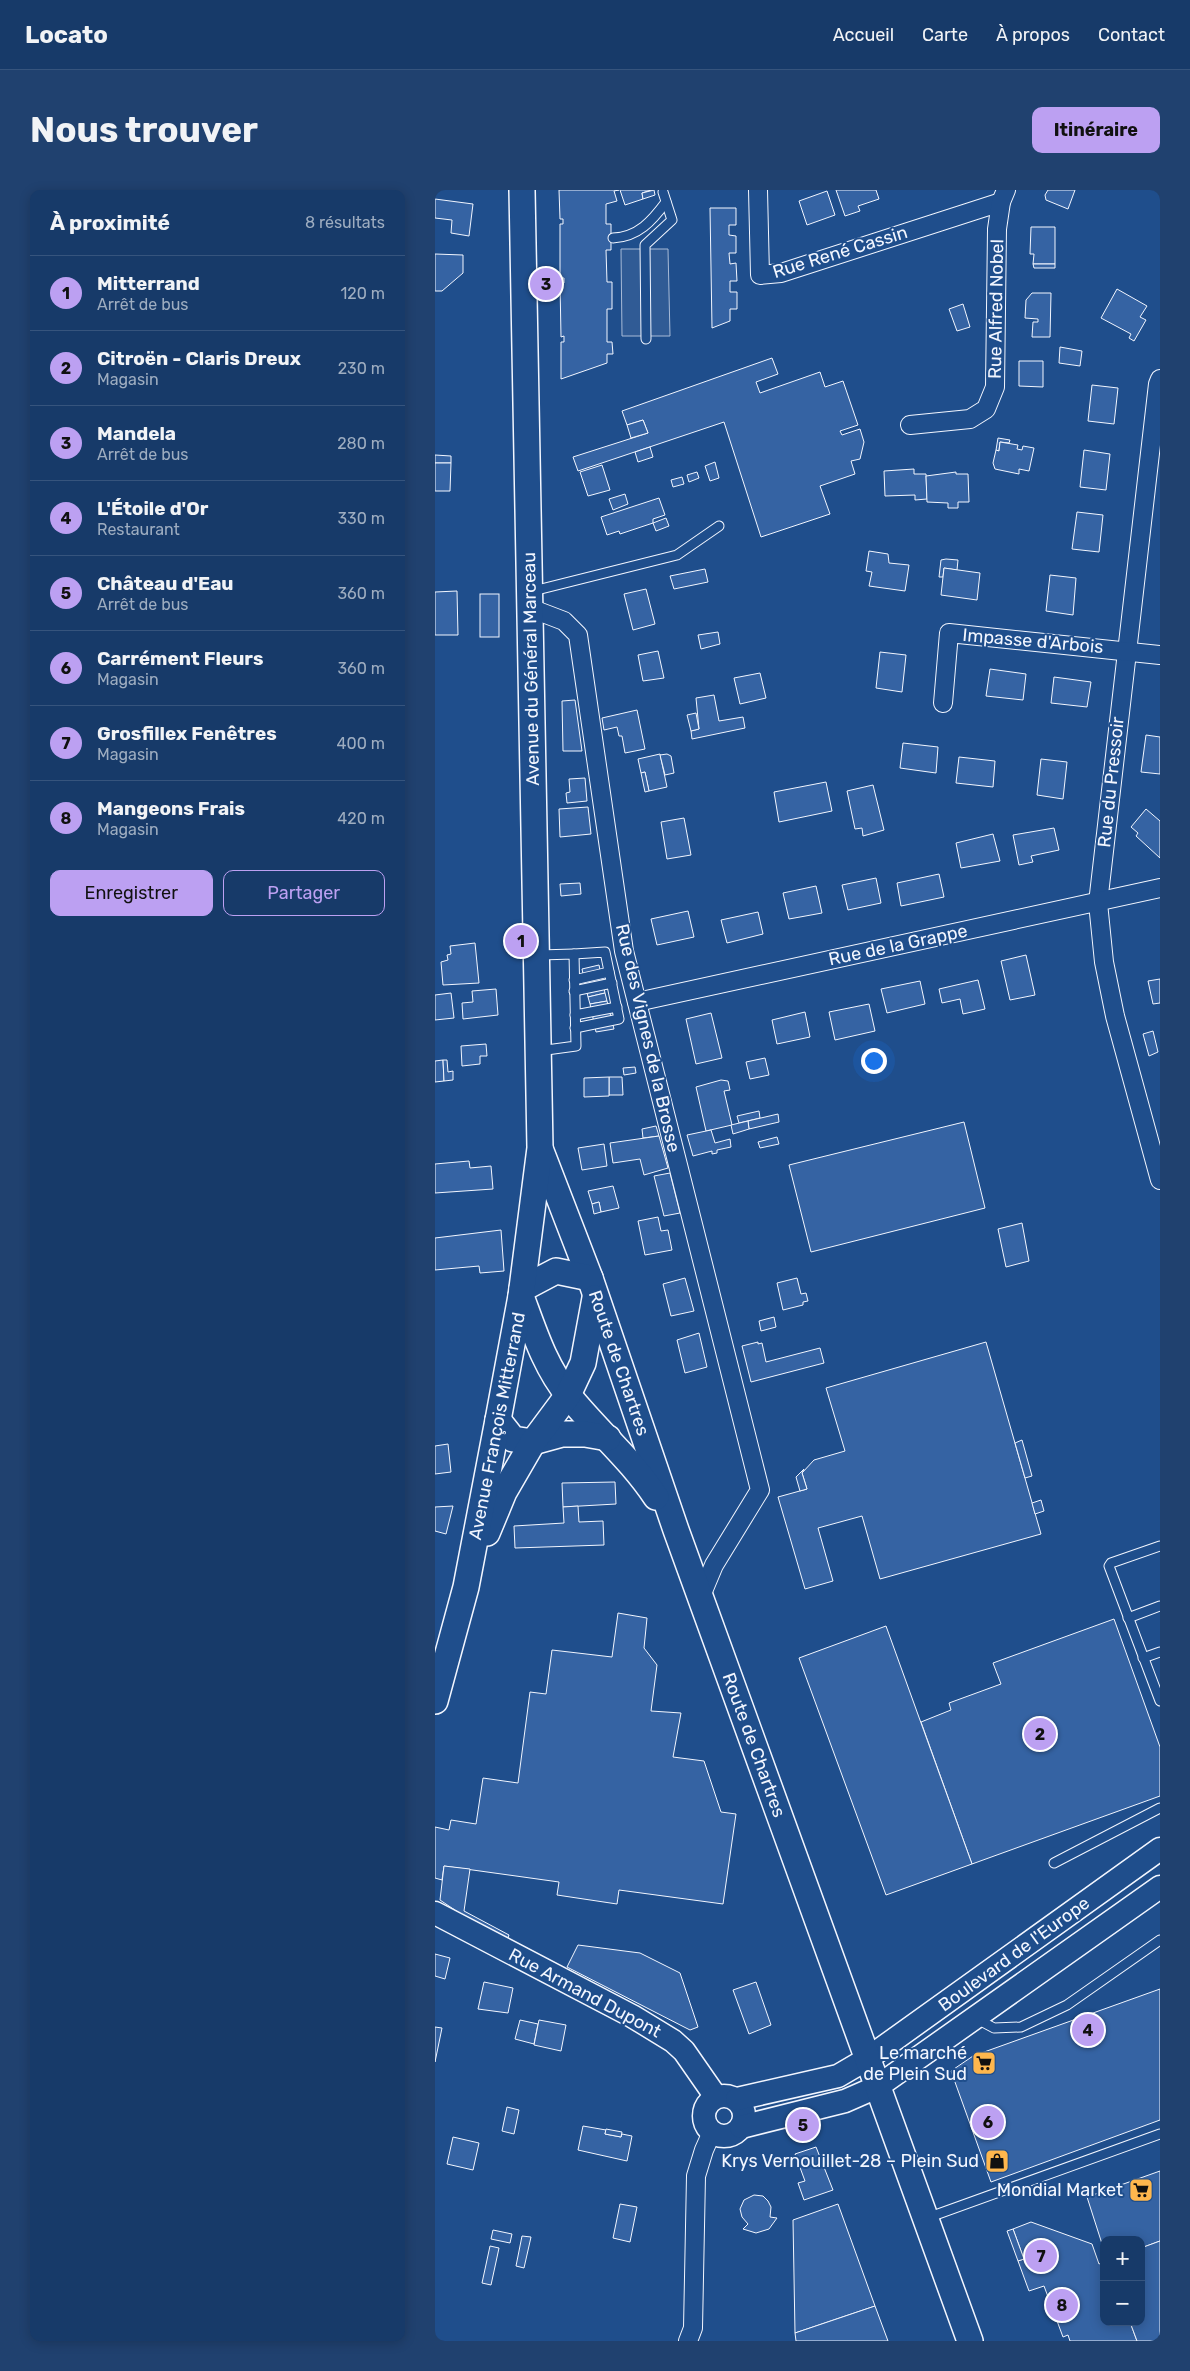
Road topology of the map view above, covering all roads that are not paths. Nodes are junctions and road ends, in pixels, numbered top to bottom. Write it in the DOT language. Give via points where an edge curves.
graph roads {
  1 [pos="522,190"];
  2 [pos="758,190"];
  3 [pos="1003,196"];
  4 [pos="613,238"];
  5 [pos="646,339"];
  6 [pos="1160,379"];
  7 [pos="910,425"];
  8 [pos="719,526"];
  9 [pos="530,600"];
  10 [pos="1126,650"];
  11 [pos="1160,655"];
  12 [pos="943,703"];
  13 [pos="1160,888"];
  14 [pos="1098,903"];
  15 [pos="574,954"];
  16 [pos="536,955"];
  17 [pos="609,972"];
  18 [pos="574,980"];
  19 [pos="612,983"];
  20 [pos="575,991"];
  21 [pos="637,1002"];
  22 [pos="617,1007"];
  23 [pos="575,1015"];
  24 [pos="575,1028"];
  25 [pos="538,1051"];
  26 [pos="541,1148"];
  27 [pos="1160,1180"];
  28 [pos="592,1286"];
  29 [pos="522,1293"];
  30 [pos="568,1395"];
  31 [pos="498,1420"];
  32 [pos="607,1438"];
  33 [pos="533,1442"];
  34 [pos="676,1530"];
  35 [pos="1160,1546"];
  36 [pos="466,1586"];
  37 [pos="701,1596"];
  38 [pos="1160,1606"];
  39 [pos="1128,1618"];
  40 [pos="1160,1652"];
  41 [pos="1143,1658"];
  42 [pos="435,1701"];
  43 [pos="1160,1701"];
  44 [pos="1160,1808"];
  45 [pos="1160,1850"];
  46 [pos="1054,1863"];
  47 [pos="1160,1887"];
  48 [pos="435,1914"];
  49 [pos="1160,1940"];
  50 [pos="996,1967"];
  51 [pos="1013,1991"];
  52 [pos="974,2018"];
  53 [pos="867,2059"];
  54 [pos="877,2087"];
  55 [pos="726,2098"];
  56 [pos="741,2127"];
  57 [pos="712,2132"];
  58 [pos="1160,2134"];
  59 [pos="925,2219"];
  60 [pos="688,2341"];
  61 [pos="970,2341"];
  1 -- 9 [label="main road, Avenue du Général Marceau"];
  2 -- 3 [label="street, Rue René Cassin" via="759,275 781,273"];
  3 -- 7 [label="street, Rue Alfred Nobel" via="997,229 995,387 986,409 970,419"];
  4 -- 5 [label="lane" via="628,237 641,229 657,214 665,197 672,220 645,245"];
  6 -- 10 [label="street, Rue du Pressoir"];
  8 -- 9 [label="lane" via="677,555"];
  9 -- 16 [label="main road, Avenue du Général Marceau"];
  9 -- 21 [label="street, Rue des Vignes de la Brosse" via="564,621 578,635 624,952"];
  10 -- 11 [label="street"];
  10 -- 12 [label="street, Impasse d'Arbois" via="949,633"];
  10 -- 14 [label="street, Rue du Pressoir"];
  13 -- 14 [label="street, Rue de la Grappe"];
  14 -- 21 [label="street, Rue de la Grappe"];
  14 -- 27 [label="street, Rue du Pressoir" via="1104,962 1115,1016"];
  15 -- 16 [label="lane"];
  15 -- 17 [label="lane" via="605,952"];
  15 -- 18 [label="lane"];
  16 -- 25 [label="main road, Avenue du Général Marceau"];
  17 -- 18 [label="lane"];
  17 -- 19 [label="lane"];
  18 -- 20 [label="lane"];
  19 -- 20 [label="lane"];
  19 -- 22 [label="lane"];
  20 -- 23 [label="lane"];
  21 -- 37 [label="street, Rue des Vignes de la Brosse" via="760,1490 714,1565"];
  22 -- 23 [label="lane"];
  22 -- 24 [label="lane" via="619,1019"];
  23 -- 24 [label="lane"];
  24 -- 25 [label="lane" via="576,1046"];
  25 -- 26 [label="main road, Avenue du Général Marceau"];
  26 -- 28 [label="main road, Route de Chartres"];
  26 -- 29 [label="main road, Avenue François Mitterrand"];
  28 -- 29 [label="main road" via="556,1271"];
  28 -- 30 [label="main road" via="583,1363"];
  28 -- 34 [label="main road, Route de Chartres"];
  29 -- 30 [label="main road" via="546,1362"];
  29 -- 31 [label="main road, Avenue François Mitterrand"];
  30 -- 32 [label="main road"];
  30 -- 33 [label="main road"];
  31 -- 33 [label="main road" via="513,1439"];
  31 -- 36 [label="main road, Avenue François Mitterrand"];
  32 -- 33 [label="main road" via="562,1434"];
  32 -- 34 [label="main road" via="639,1472"];
  33 -- 36 [label="main road" via="504,1492"];
  34 -- 37 [label="main road, Route de Chartres"];
  35 -- 39 [label="lane" via="1109,1566"];
  36 -- 42 [label="main road, Avenue François Mitterrand"];
  37 -- 53 [label="main road, Route de Chartres"];
  38 -- 39 [label="lane"];
  39 -- 41 [label="lane"];
  40 -- 41 [label="lane"];
  41 -- 43 [label="lane"];
  44 -- 46 [label="lane"];
  45 -- 50 [label="street, Boulevard de l'Europe"];
  47 -- 51 [label="street, Boulevard de l'Europe"];
  48 -- 55 [label="street, Rue Armand Dupont" via="632,2016 673,2041"];
  49 -- 52 [label="lane" via="1067,2005 1021,2027 994,2028"];
  50 -- 51 [label="street"];
  50 -- 53 [label="street, Boulevard de l'Europe"];
  51 -- 52 [label="street, Boulevard de l'Europe"];
  52 -- 54 [label="street, Boulevard de l'Europe"];
  53 -- 54 [label="main road, Route de Chartres"];
  53 -- 55 [label="street" via="838,2076"];
  54 -- 56 [label="street" via="845,2101"];
  54 -- 59 [label="main road, Route de Chartres"];
  55 -- 56 [label="street" via="743,2109 745,2115"];
  55 -- 57 [label="street" via="707,2105 704,2110 705,2122"];
  56 -- 57 [label="street" via="725,2136"];
  57 -- 60 [label="street" via="696,2176 693,2328"];
  58 -- 59 [label="lane"];
  59 -- 61 [label="main road, Route de Chartres"];
}
